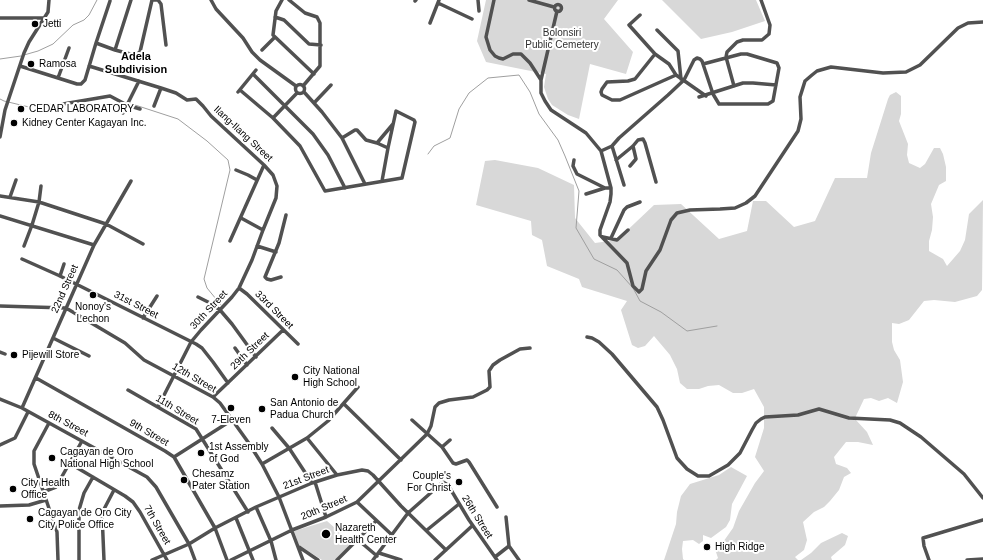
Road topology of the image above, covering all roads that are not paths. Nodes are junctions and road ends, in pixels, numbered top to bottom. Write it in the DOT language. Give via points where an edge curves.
graph roads {
  1 [pos="49,0"];
  2 [pos="131,0"];
  3 [pos="152,0"];
  4 [pos="211,0"];
  5 [pos="282,0"];
  6 [pos="289,0"];
  7 [pos="478,0"];
  8 [pos="494,0"];
  9 [pos="529,0"];
  10 [pos="760,0"];
  11 [pos="110,1"];
  12 [pos="438,2"];
  13 [pos="558,2"];
  14 [pos="554,7"];
  15 [pos="479,11"];
  16 [pos="557,11"];
  17 [pos="640,15"];
  18 [pos="276,17"];
  19 [pos="0,18"];
  20 [pos="45,18"];
  21 [pos="472,19"];
  22 [pos="983,22"];
  23 [pos="430,23"];
  24 [pos="657,30"];
  25 [pos="274,38"];
  26 [pos="96,43"];
  27 [pos="166,45"];
  28 [pos="320,45"];
  29 [pos="69,48"];
  30 [pos="115,50"];
  31 [pos="262,50"];
  32 [pos="655,54"];
  33 [pos="726,58"];
  34 [pos="703,64"];
  35 [pos="20,66"];
  36 [pos="89,66"];
  37 [pos="256,70"];
  38 [pos="253,74"];
  39 [pos="314,74"];
  40 [pos="676,75"];
  41 [pos="58,78"];
  42 [pos="682,79"];
  43 [pos="540,80"];
  44 [pos="139,81"];
  45 [pos="331,85"];
  46 [pos="776,85"];
  47 [pos="296,86"];
  48 [pos="303,86"];
  49 [pos="734,86"];
  50 [pos="161,88"];
  51 [pos="304,92"];
  52 [pos="297,93"];
  53 [pos="713,94"];
  54 [pos="706,96"];
  55 [pos="700,97"];
  56 [pos="128,103"];
  57 [pos="314,103"];
  58 [pos="63,104"];
  59 [pos="285,105"];
  60 [pos="154,106"];
  61 [pos="140,108"];
  62 [pos="123,113"];
  63 [pos="273,118"];
  64 [pos="394,122"];
  65 [pos="0,137"];
  66 [pos="342,138"];
  67 [pos="377,143"];
  68 [pos="612,146"];
  69 [pos="633,146"];
  70 [pos="388,148"];
  71 [pos="601,151"];
  72 [pos="574,160"];
  73 [pos="616,160"];
  74 [pos="264,165"];
  75 [pos="630,166"];
  76 [pos="236,170"];
  77 [pos="16,180"];
  78 [pos="257,180"];
  79 [pos="131,181"];
  80 [pos="382,181"];
  81 [pos="656,182"];
  82 [pos="365,184"];
  83 [pos="624,185"];
  84 [pos="41,186"];
  85 [pos="344,188"];
  86 [pos="605,188"];
  87 [pos="611,188"];
  88 [pos="586,194"];
  89 [pos="0,196"];
  90 [pos="10,197"];
  91 [pos="39,202"];
  92 [pos="640,202"];
  93 [pos="286,215"];
  94 [pos="0,216"];
  95 [pos="241,218"];
  96 [pos="106,224"];
  97 [pos="32,225"];
  98 [pos="263,230"];
  99 [pos="628,230"];
  100 [pos="601,237"];
  101 [pos="611,238"];
  102 [pos="230,241"];
  103 [pos="143,244"];
  104 [pos="94,245"];
  105 [pos="24,246"];
  106 [pos="257,246"];
  107 [pos="276,252"];
  108 [pos="22,259"];
  109 [pos="64,264"];
  110 [pos="60,276"];
  111 [pos="281,277"];
  112 [pos="76,284"];
  113 [pos="239,288"];
  114 [pos="156,296"];
  115 [pos="198,297"];
  116 [pos="0,306"];
  117 [pos="66,308"];
  118 [pos="220,310"];
  119 [pos="143,318"];
  120 [pos="283,330"];
  121 [pos="587,337"];
  122 [pos="53,338"];
  123 [pos="191,342"];
  124 [pos="298,344"];
  125 [pos="236,348"];
  126 [pos="530,348"];
  127 [pos="0,352"];
  128 [pos="5,354"];
  129 [pos="89,356"];
  130 [pos="256,357"];
  131 [pos="247,365"];
  132 [pos="174,375"];
  133 [pos="36,378"];
  134 [pos="228,383"];
  135 [pos="358,387"];
  136 [pos="128,390"];
  137 [pos="213,397"];
  138 [pos="0,399"];
  139 [pos="344,404"];
  140 [pos="158,406"];
  141 [pos="22,408"];
  142 [pos="28,412"];
  143 [pos="232,420"];
  144 [pos="412,420"];
  145 [pos="49,423"];
  146 [pos="272,428"];
  147 [pos="428,434"];
  148 [pos="307,438"];
  149 [pos="203,440"];
  150 [pos="450,440"];
  151 [pos="82,441"];
  152 [pos="0,445"];
  153 [pos="442,447"];
  154 [pos="289,448"];
  155 [pos="174,457"];
  156 [pos="402,460"];
  157 [pos="69,464"];
  158 [pos="262,464"];
  159 [pos="337,475"];
  160 [pos="93,477"];
  161 [pos="379,481"];
  162 [pos="313,482"];
  163 [pos="114,490"];
  164 [pos="43,492"];
  165 [pos="279,497"];
  166 [pos="983,498"];
  167 [pos="46,500"];
  168 [pos="357,502"];
  169 [pos="459,504"];
  170 [pos="0,506"];
  171 [pos="256,507"];
  172 [pos="497,507"];
  173 [pos="248,512"];
  174 [pos="408,513"];
  175 [pos="326,517"];
  176 [pos="506,517"];
  177 [pos="236,518"];
  178 [pos="983,520"];
  179 [pos="376,521"];
  180 [pos="472,526"];
  181 [pos="216,528"];
  182 [pos="292,530"];
  183 [pos="427,530"];
  184 [pos="392,535"];
  185 [pos="357,539"];
  186 [pos="271,541"];
  187 [pos="189,544"];
  188 [pos="509,546"];
  189 [pos="299,547"];
  190 [pos="446,550"];
  191 [pos="250,552"];
  192 [pos="378,554"];
  193 [pos="165,555"];
  194 [pos="496,559"];
  195 [pos="983,559"];
  196 [pos="58,560"];
  197 [pos="79,560"];
  198 [pos="104,560"];
  199 [pos="152,560"];
  200 [pos="167,560"];
  201 [pos="195,560"];
  202 [pos="227,560"];
  203 [pos="231,560"];
  204 [pos="253,560"];
  205 [pos="276,560"];
  206 [pos="302,560"];
  207 [pos="316,560"];
  208 [pos="337,560"];
  209 [pos="373,560"];
  210 [pos="401,560"];
  211 [pos="435,560"];
  212 [pos="519,560"];
  213 [pos="929,560"];
  214 [pos="967,560"];
  1 -- 20 [label="street"];
  2 -- 30 [label="street"];
  3 -- 27 [label="street" via="158,0 161,4"];
  3 -- 30 [label="street" via="140,52 134,55"];
  4 -- 47 [label="street" via="252,52"];
  5 -- 18 [label="street" via="277,8"];
  6 -- 28 [label="street" via="305,13 317,17 320,23"];
  7 -- 15 [label="street"];
  8 -- 43 [label="street" via="486,37 490,50 495,56 503,59 513,54 521,54"];
  9 -- 14 [label="street"];
  10 -- 33 [label="street" via="771,28 768,36 759,41 737,42 726,52"];
  11 -- 26 [label="street"];
  12 -- 21 [label="street"];
  12 -- 23 [label="street"];
  13 -- 14 [label="street"];
  13 -- 16 [label="street" via="562,8"];
  14 -- 16 [label="street"];
  16 -- 43 [label="street"];
  17 -- 32 [label="street" via="629,25"];
  18 -- 25 [label="street" via="272,33"];
  18 -- 28 [label="street" via="284,20 309,44"];
  19 -- 20 [label="street"];
  20 -- 35 [label="street" via="29,42"];
  22 -- 100 [label="street" via="968,23 958,28 920,65 906,72 883,73 838,67 824,68 812,74 805,81 800,97 801,119 798,131 755,196 735,208 677,213 671,220 660,250 650,264 639,292 633,286 627,263"];
  24 -- 42 [label="street" via="678,51"];
  25 -- 31 [label="street"];
  25 -- 39 [label="street"];
  26 -- 30 [label="street"];
  26 -- 36 [label="street"];
  28 -- 39 [label="street" via="320,66"];
  29 -- 41 [label="street"];
  32 -- 40 [label="street" via="669,64"];
  32 -- 40 [label="street" via="635,79 607,82 601,91 602,95 612,100 620,100"];
  33 -- 34 [label="street"];
  33 -- 46 [label="street" via="736,54 747,54 777,63 779,68"];
  33 -- 49 [label="street"];
  34 -- 42 [label="street" via="700,59 695,59"];
  34 -- 53 [label="street"];
  35 -- 41 [label="street"];
  35 -- 65 [label="street"];
  36 -- 41 [label="street" via="85,80 81,84"];
  36 -- 44 [label="street, Ilang-Ilang Street"];
  37 -- 38 [label="street"];
  38 -- 59 [label="street"];
  38 -- 63 [label="street" via="239,91"];
  39 -- 48 [label="street"];
  40 -- 42 [label="street"];
  42 -- 54 [label="street"];
  42 -- 68 [label="street"];
  43 -- 71 [label="street" via="542,97 551,110 586,133"];
  44 -- 50 [label="street, Ilang-Ilang Street"];
  44 -- 56 [label="street"];
  45 -- 57 [label="street"];
  46 -- 49 [label="street" via="750,82"];
  46 -- 53 [label="street" via="773,101 768,104 721,105 716,102"];
  47 -- 48 [label="street"];
  47 -- 52 [label="street"];
  48 -- 51 [label="street"];
  49 -- 53 [label="street"];
  50 -- 60 [label="street"];
  50 -- 74 [label="street, Ilang-Ilang Street" via="187,100 198,101 210,116"];
  51 -- 52 [label="street"];
  51 -- 57 [label="street"];
  52 -- 59 [label="street"];
  53 -- 54 [label="street"];
  54 -- 55 [label="street"];
  56 -- 58 [label="street" via="110,96"];
  56 -- 61 [label="street"];
  56 -- 62 [label="street"];
  57 -- 66 [label="street"];
  59 -- 63 [label="street"];
  59 -- 85 [label="street" via="318,141"];
  63 -- 85 [label="street" via="300,146 324,191"];
  64 -- 67 [label="street"];
  64 -- 70 [label="street"];
  64 -- 80 [label="street" via="396,111 415,122 403,177"];
  66 -- 67 [label="street" via="357,130 366,140"];
  66 -- 82 [label="street"];
  67 -- 70 [label="street"];
  68 -- 71 [label="street"];
  68 -- 73 [label="street"];
  69 -- 73 [label="street"];
  69 -- 75 [label="street" via="636,159"];
  69 -- 81 [label="street" via="639,139 643,139"];
  70 -- 80 [label="street"];
  71 -- 87 [label="street"];
  72 -- 86 [label="street" via="573,166 577,174"];
  73 -- 83 [label="street"];
  74 -- 78 [label="street"];
  74 -- 98 [label="street, Ilang-Ilang Street" via="278,186"];
  76 -- 78 [label="street"];
  77 -- 90 [label="street"];
  78 -- 95 [label="street"];
  79 -- 96 [label="street, 22nd Street"];
  80 -- 82 [label="street"];
  82 -- 85 [label="street"];
  84 -- 91 [label="street"];
  86 -- 87 [label="street"];
  86 -- 88 [label="street"];
  87 -- 100 [label="street" via="610,202 600,230"];
  89 -- 90 [label="street"];
  90 -- 91 [label="street"];
  91 -- 96 [label="street"];
  91 -- 97 [label="street"];
  92 -- 101 [label="street" via="624,210"];
  93 -- 107 [label="street"];
  94 -- 97 [label="street"];
  95 -- 98 [label="street"];
  95 -- 102 [label="street"];
  96 -- 103 [label="street"];
  96 -- 104 [label="street, 22nd Street"];
  97 -- 104 [label="street"];
  97 -- 105 [label="street"];
  98 -- 106 [label="street, Ilang-Ilang Street"];
  99 -- 101 [label="street" via="617,240"];
  100 -- 101 [label="street"];
  104 -- 112 [label="street, 22nd Street"];
  106 -- 107 [label="street"];
  106 -- 113 [label="street, Ilang-Ilang Street"];
  107 -- 111 [label="street" via="266,278 271,280"];
  108 -- 110 [label="street, 31st Street"];
  109 -- 110 [label="street"];
  110 -- 112 [label="street, 31st Street"];
  112 -- 117 [label="street, 22nd Street"];
  112 -- 119 [label="street, 31st Street"];
  113 -- 118 [label="street, 30th Street"];
  113 -- 120 [label="street, 33rd Street"];
  114 -- 119 [label="street"];
  115 -- 118 [label="street"];
  116 -- 117 [label="street, 12th Street"];
  117 -- 122 [label="street, 22nd Street"];
  117 -- 132 [label="street, 12th Street" via="126,343 144,360"];
  118 -- 123 [label="street, 30th Street"];
  118 -- 130 [label="street"];
  119 -- 123 [label="street, 31st Street"];
  120 -- 124 [label="street, 33rd Street"];
  120 -- 130 [label="street, 29th Street"];
  121 -- 166 [label="street" via="599,342 612,354 657,407 677,458 698,476 709,476 728,465 740,453 756,423 761,419 798,415 819,409 849,418 890,420 900,424 920,437 964,474"];
  122 -- 129 [label="street"];
  122 -- 133 [label="street, 22nd Street"];
  123 -- 132 [label="street, 30th Street"];
  123 -- 134 [label="street, 31st Street" via="202,348"];
  125 -- 131 [label="street"];
  126 -- 147 [label="street" via="520,349 493,365 489,371 490,387 487,390 473,397 439,403 435,407"];
  127 -- 128 [label="street"];
  130 -- 131 [label="street, 29th Street"];
  131 -- 134 [label="street, 29th Street"];
  132 -- 137 [label="street, 12th Street"];
  132 -- 140 [label="street, 30th Street"];
  133 -- 141 [label="street, 22nd Street"];
  133 -- 155 [label="street, 9th Street"];
  134 -- 137 [label="street, 29th Street"];
  135 -- 139 [label="street"];
  136 -- 140 [label="street, 11th Street"];
  137 -- 143 [label="street, 12th Street"];
  138 -- 141 [label="street, 8th Street"];
  139 -- 148 [label="street"];
  139 -- 156 [label="street"];
  140 -- 149 [label="street, 11th Street" via="191,425"];
  141 -- 142 [label="street, 8th Street"];
  142 -- 145 [label="street, 8th Street"];
  142 -- 152 [label="street" via="15,438"];
  143 -- 149 [label="street"];
  143 -- 158 [label="street, 12th Street"];
  144 -- 147 [label="street"];
  145 -- 151 [label="street, 8th Street"];
  145 -- 164 [label="street" via="34,455 34,464"];
  146 -- 154 [label="street"];
  147 -- 153 [label="street"];
  147 -- 156 [label="street, 20th Street"];
  148 -- 154 [label="street"];
  148 -- 159 [label="street"];
  149 -- 155 [label="street"];
  149 -- 173 [label="street, 11th Street"];
  150 -- 153 [label="street"];
  151 -- 157 [label="street"];
  151 -- 187 [label="street, 8th Street" via="147,477 156,487"];
  153 -- 172 [label="street" via="453,463 467,460 469,462"];
  154 -- 158 [label="street"];
  154 -- 162 [label="street"];
  155 -- 181 [label="street, 9th Street"];
  156 -- 161 [label="street, 20th Street"];
  157 -- 160 [label="street, 7th Street"];
  157 -- 164 [label="street" via="56,486"];
  158 -- 165 [label="street, 12th Street"];
  159 -- 161 [label="street, 21st Street" via="365,470"];
  159 -- 162 [label="street, 21st Street"];
  160 -- 163 [label="street, 7th Street"];
  160 -- 197 [label="street" via="80,505"];
  161 -- 168 [label="street, 20th Street"];
  161 -- 174 [label="street, 21st Street"];
  162 -- 165 [label="street, 21st Street"];
  162 -- 175 [label="street"];
  163 -- 193 [label="street, 7th Street" via="129,498 138,508"];
  163 -- 198 [label="street" via="102,513"];
  164 -- 167 [label="street"];
  165 -- 171 [label="street, 21st Street"];
  165 -- 182 [label="street, 12th Street"];
  167 -- 170 [label="street"];
  167 -- 196 [label="street" via="57,532"];
  168 -- 175 [label="street, 20th Street"];
  168 -- 179 [label="street"];
  169 -- 174 [label="street, 26th Street" via="445,482"];
  169 -- 180 [label="street, 26th Street"];
  169 -- 183 [label="street"];
  171 -- 173 [label="street, 21st Street"];
  171 -- 186 [label="street"];
  173 -- 177 [label="street, 21st Street"];
  174 -- 183 [label="street, 21st Street"];
  174 -- 184 [label="street"];
  175 -- 182 [label="street, 20th Street"];
  176 -- 188 [label="street"];
  177 -- 181 [label="street, 21st Street"];
  177 -- 191 [label="street"];
  178 -- 213 [label="street" via="923,538"];
  179 -- 184 [label="street"];
  179 -- 185 [label="street"];
  180 -- 190 [label="street"];
  180 -- 194 [label="street, 26th Street"];
  181 -- 187 [label="street, 21st Street"];
  181 -- 202 [label="street, 9th Street"];
  182 -- 186 [label="street, 20th Street"];
  182 -- 189 [label="street, 12th Street"];
  183 -- 190 [label="street, 21st Street"];
  184 -- 192 [label="street"];
  185 -- 192 [label="street"];
  185 -- 208 [label="street"];
  186 -- 191 [label="street, 20th Street"];
  186 -- 205 [label="street"];
  187 -- 193 [label="street, 21st Street"];
  187 -- 201 [label="street, 8th Street"];
  188 -- 194 [label="street"];
  188 -- 212 [label="street"];
  189 -- 206 [label="street, 12th Street"];
  189 -- 207 [label="street"];
  190 -- 211 [label="street"];
  191 -- 203 [label="street, 20th Street"];
  191 -- 204 [label="street"];
  192 -- 209 [label="street"];
  192 -- 210 [label="street"];
  193 -- 199 [label="street, 21st Street"];
  193 -- 200 [label="street, 7th Street"];
  195 -- 214 [label="street"];
}
